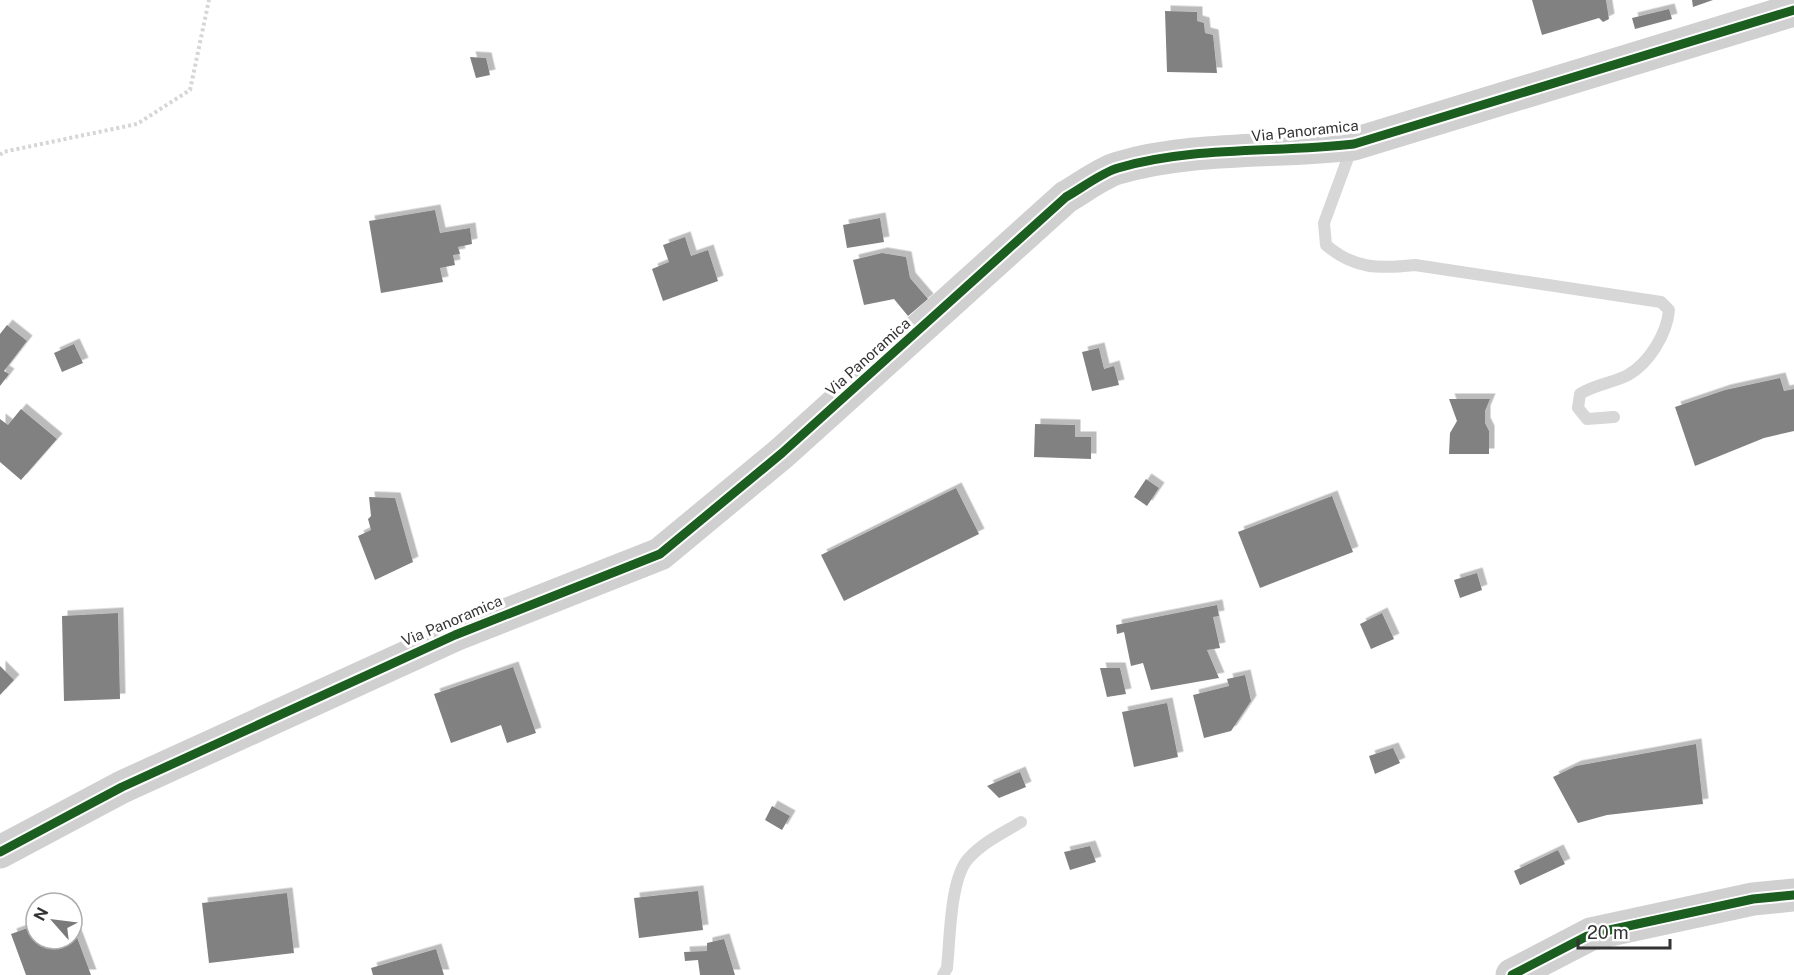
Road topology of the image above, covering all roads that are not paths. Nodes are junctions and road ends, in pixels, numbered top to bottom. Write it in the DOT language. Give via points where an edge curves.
graph roads {
  1 [pos="1794,10"];
  2 [pos="1354,144"];
  3 [pos="1614,417"];
  4 [pos="1021,822"];
  5 [pos="0,852"];
  6 [pos="1794,895"];
  7 [pos="943,975"];
  8 [pos="1512,975"];
  1 -- 2 [label="street, Via Panoramica"];
  2 -- 3 [label="lane" via="1324,223 1326,245 1342,259 1381,269 1415,265 1661,302 1669,310 1658,346 1629,375 1592,386 1580,394 1578,408 1587,419"];
  2 -- 5 [label="street, Via Panoramica" via="1190,155 1117,168 1066,197 782,453 660,554 455,635 122,787"];
  4 -- 7 [label="lane" via="986,842 966,860 957,882"];
  6 -- 8 [label="street" via="1753,899 1591,934"];
}
